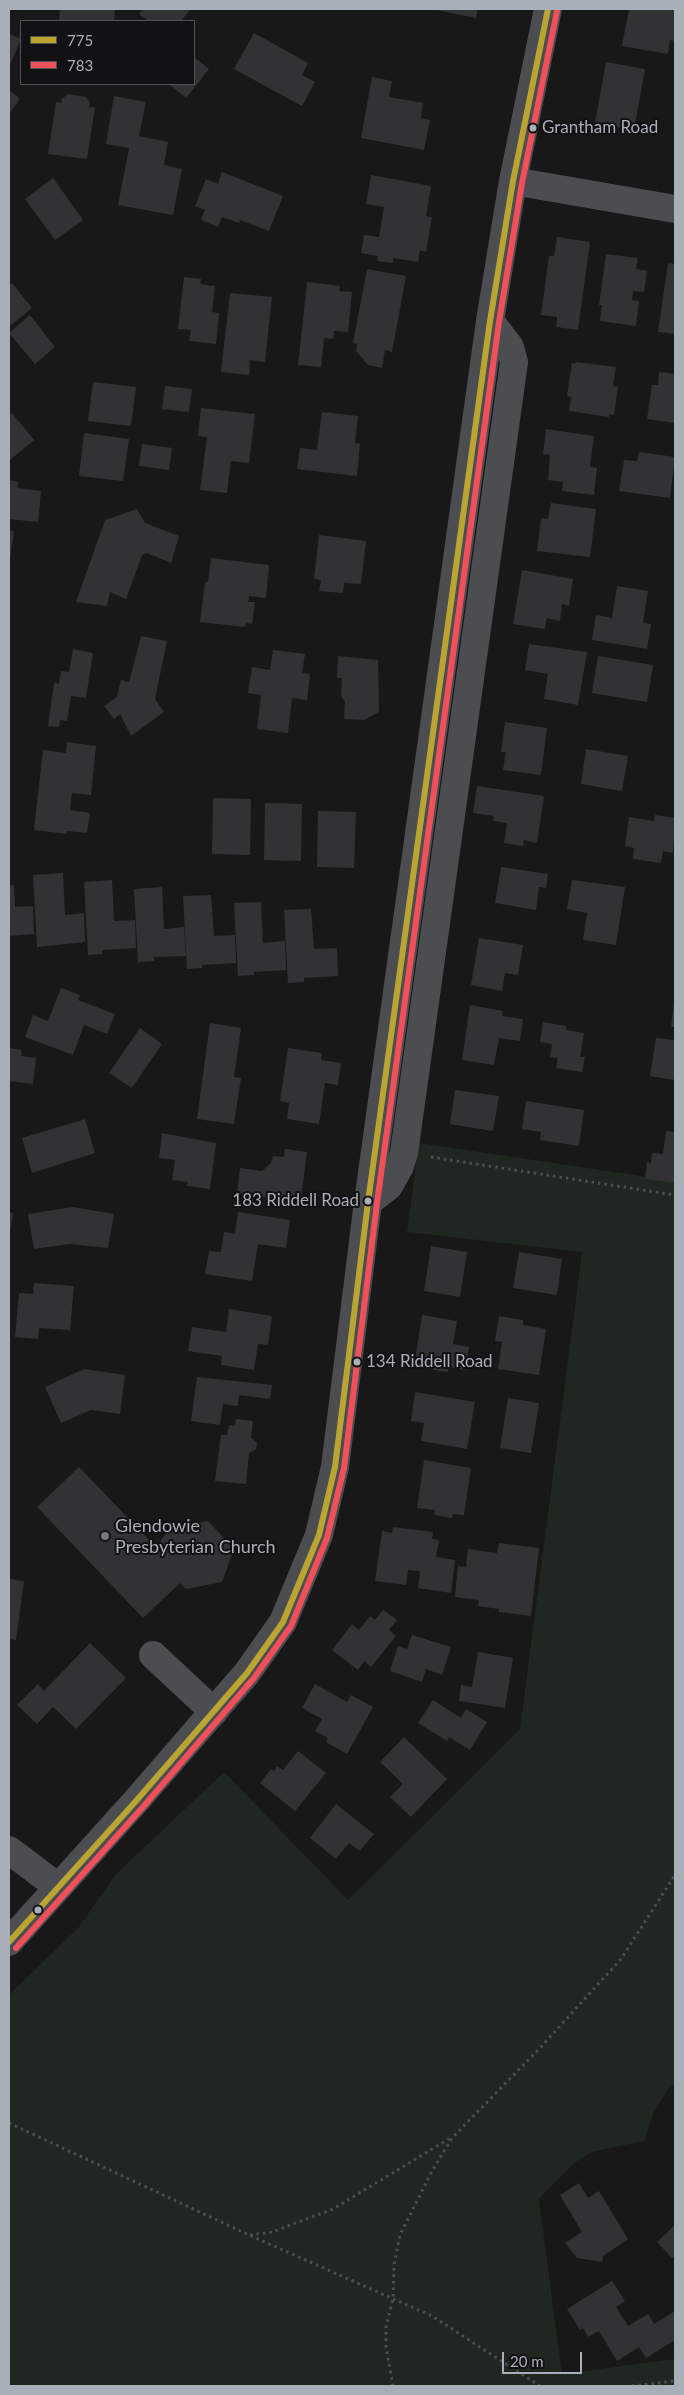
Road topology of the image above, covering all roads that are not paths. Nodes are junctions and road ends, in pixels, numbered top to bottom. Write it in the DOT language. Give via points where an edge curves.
graph roads {
  1 [pos="548,9"];
  2 [pos="513,181"];
  3 [pos="675,209"];
  4 [pos="490,321"];
  5 [pos="368,1202"];
  6 [pos="153,1655"];
  7 [pos="214,1712"];
  8 [pos="9,1850"];
  9 [pos="58,1887"];
  10 [pos="9,1942"];
  1 -- 2 [label="street"];
  2 -- 3 [label="street"];
  2 -- 4 [label="street"];
  4 -- 5 [label="street"];
  4 -- 5 [label="street" via="510,348 514,362 404,1153 389,1186"];
  5 -- 7 [label="street" via="335,1467 319,1535 282,1622 248,1673"];
  6 -- 7 [label="street"];
  7 -- 9 [label="street"];
  8 -- 9 [label="street"];
  9 -- 10 [label="street"];
}
